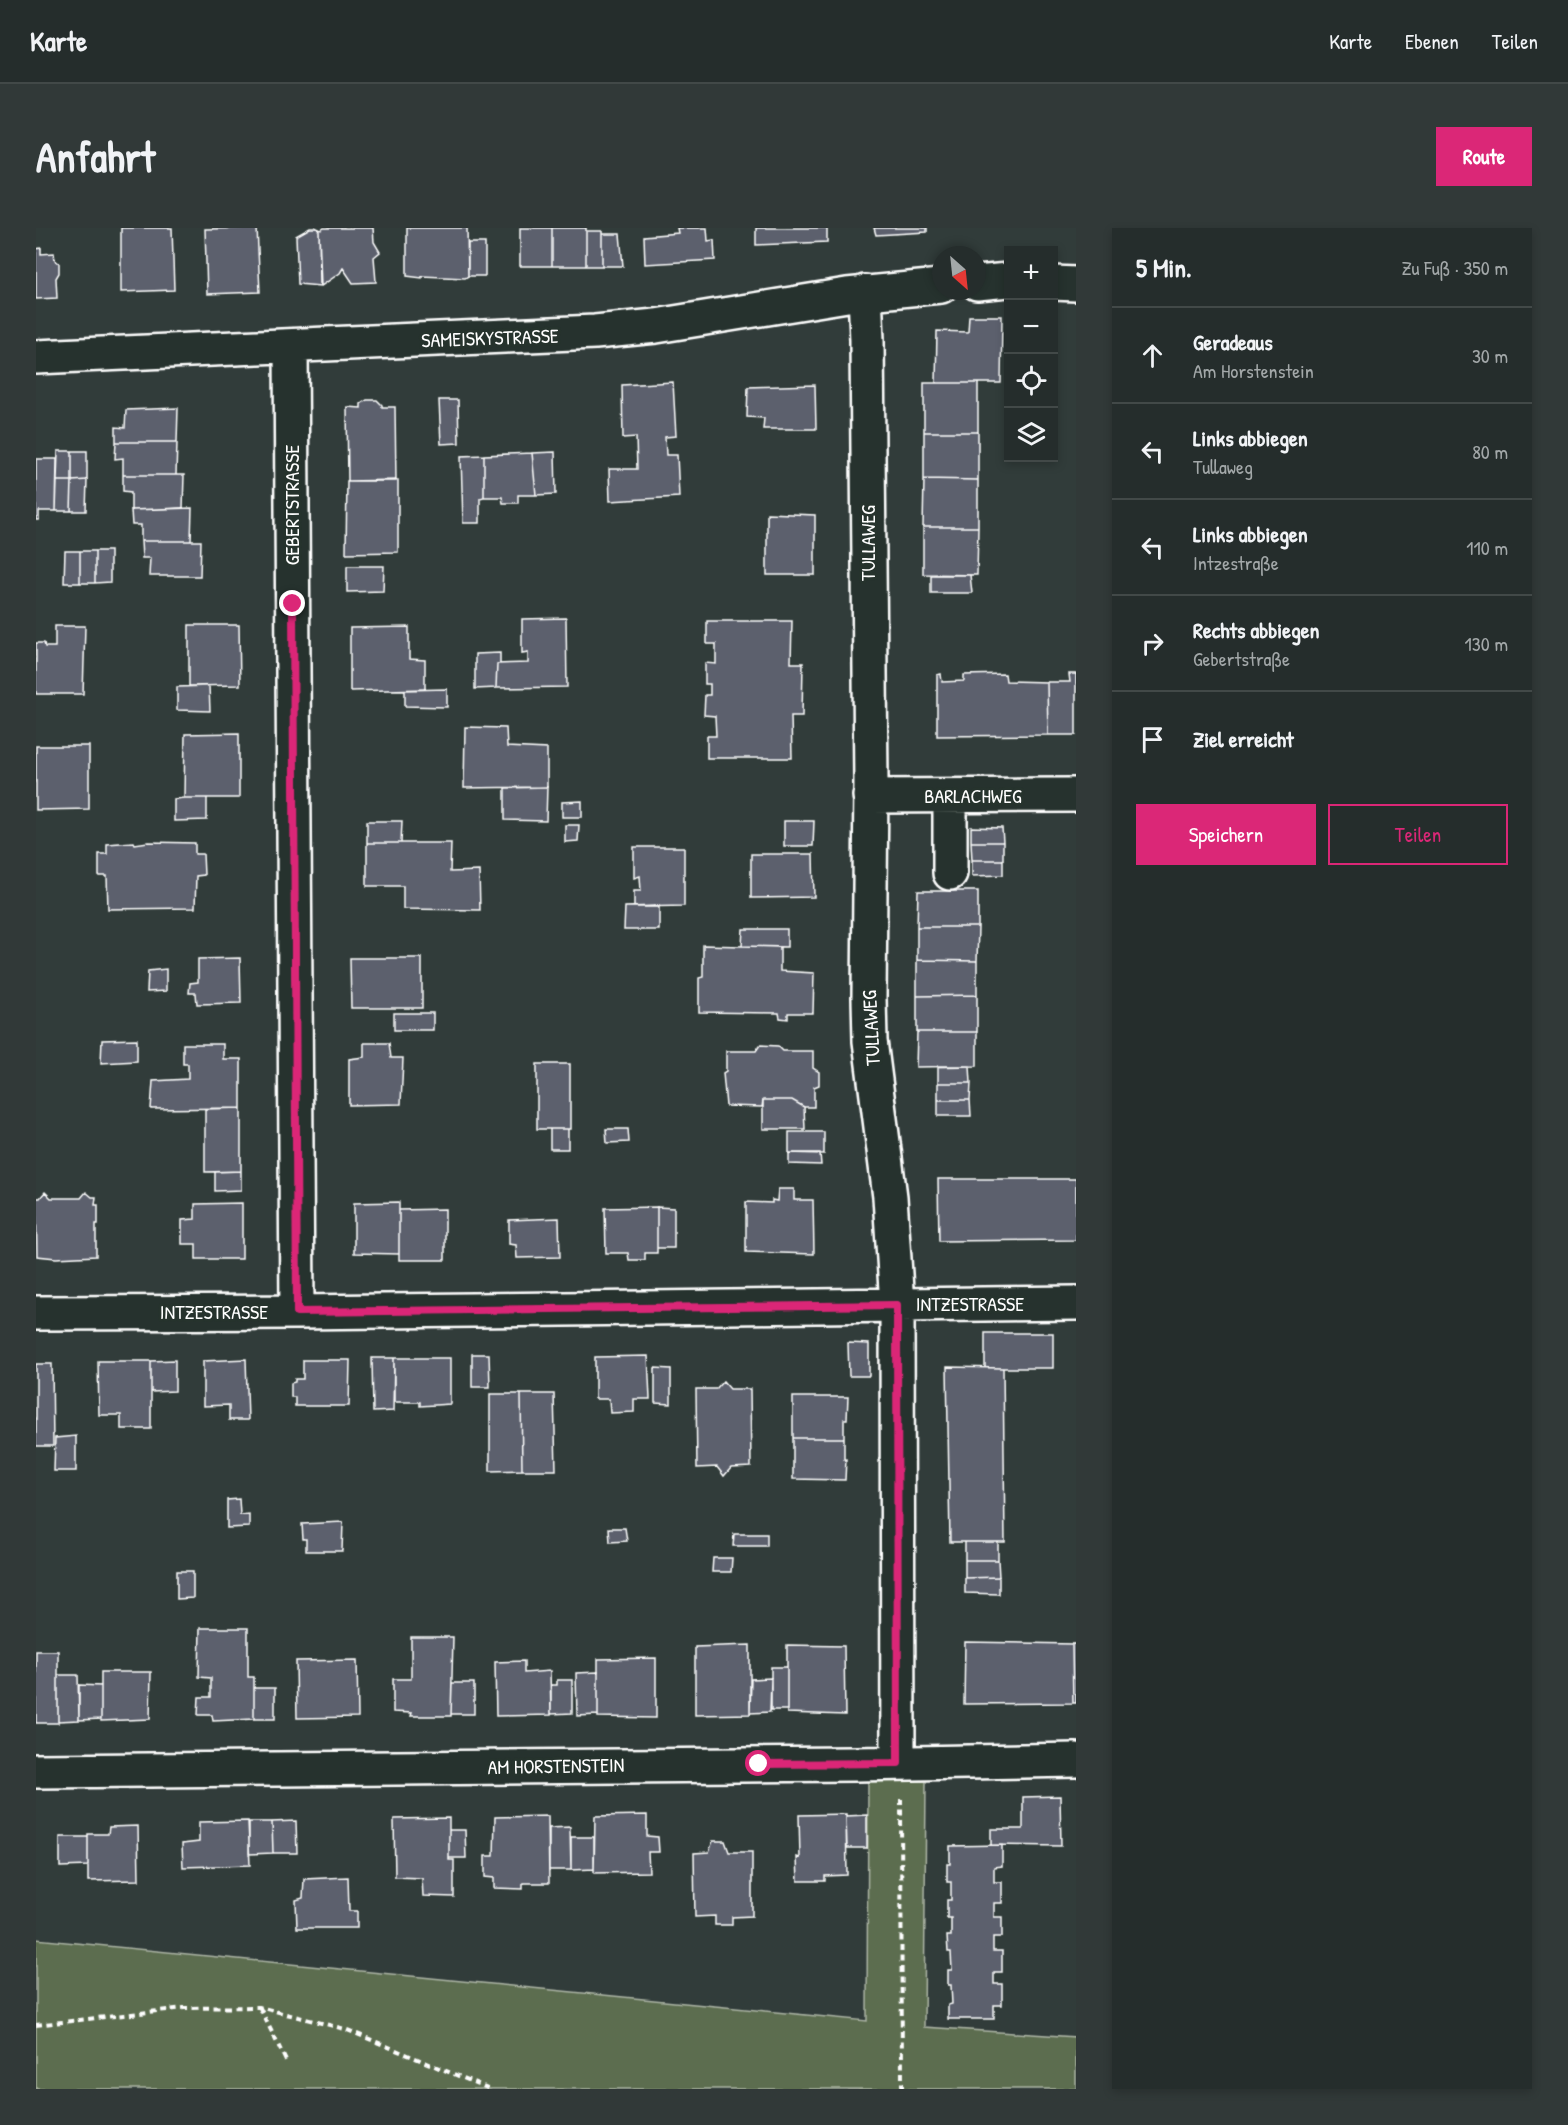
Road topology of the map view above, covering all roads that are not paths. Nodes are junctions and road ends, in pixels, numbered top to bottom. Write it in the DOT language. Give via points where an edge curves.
graph roads {
  1 [pos="1004,280"];
  2 [pos="986,282"];
  3 [pos="1058,283"];
  4 [pos="1076,284"];
  5 [pos="932,287"];
  6 [pos="865,292"];
  7 [pos="291,346"];
  8 [pos="36,357"];
  9 [pos="1076,795"];
  10 [pos="870,796"];
  11 [pos="950,796"];
  12 [pos="950,873"];
  13 [pos="1076,1303"];
  14 [pos="897,1305"];
  15 [pos="297,1312"];
  16 [pos="36,1313"];
  17 [pos="1076,1760"];
  18 [pos="898,1763"];
  19 [pos="36,1771"];
  1 -- 2 [label="street"];
  3 -- 4 [label="street"];
  5 -- 6 [label="street, SAMEISKYSTRASSE"];
  6 -- 7 [label="street, SAMEISKYSTRASSE" via="656,326 595,332"];
  6 -- 10 [label="street, TULLAWEG"];
  7 -- 8 [label="street, SAMEISKYSTRASSE"];
  7 -- 15 [label="street, GEBERTSTRASSE"];
  9 -- 11 [label="street, BARLACHWEG"];
  10 -- 11 [label="street, BARLACHWEG"];
  10 -- 14 [label="street, TULLAWEG" via="870,1041 890,1197"];
  11 -- 12 [label="street"];
  13 -- 14 [label="street, INTZESTRASSE"];
  14 -- 15 [label="street, INTZESTRASSE"];
  14 -- 18 [label="street, TULLAWEG"];
  15 -- 16 [label="street, INTZESTRASSE"];
  17 -- 18 [label="street, AM HORSTENSTEIN"];
  18 -- 19 [label="street, AM HORSTENSTEIN"];
}
